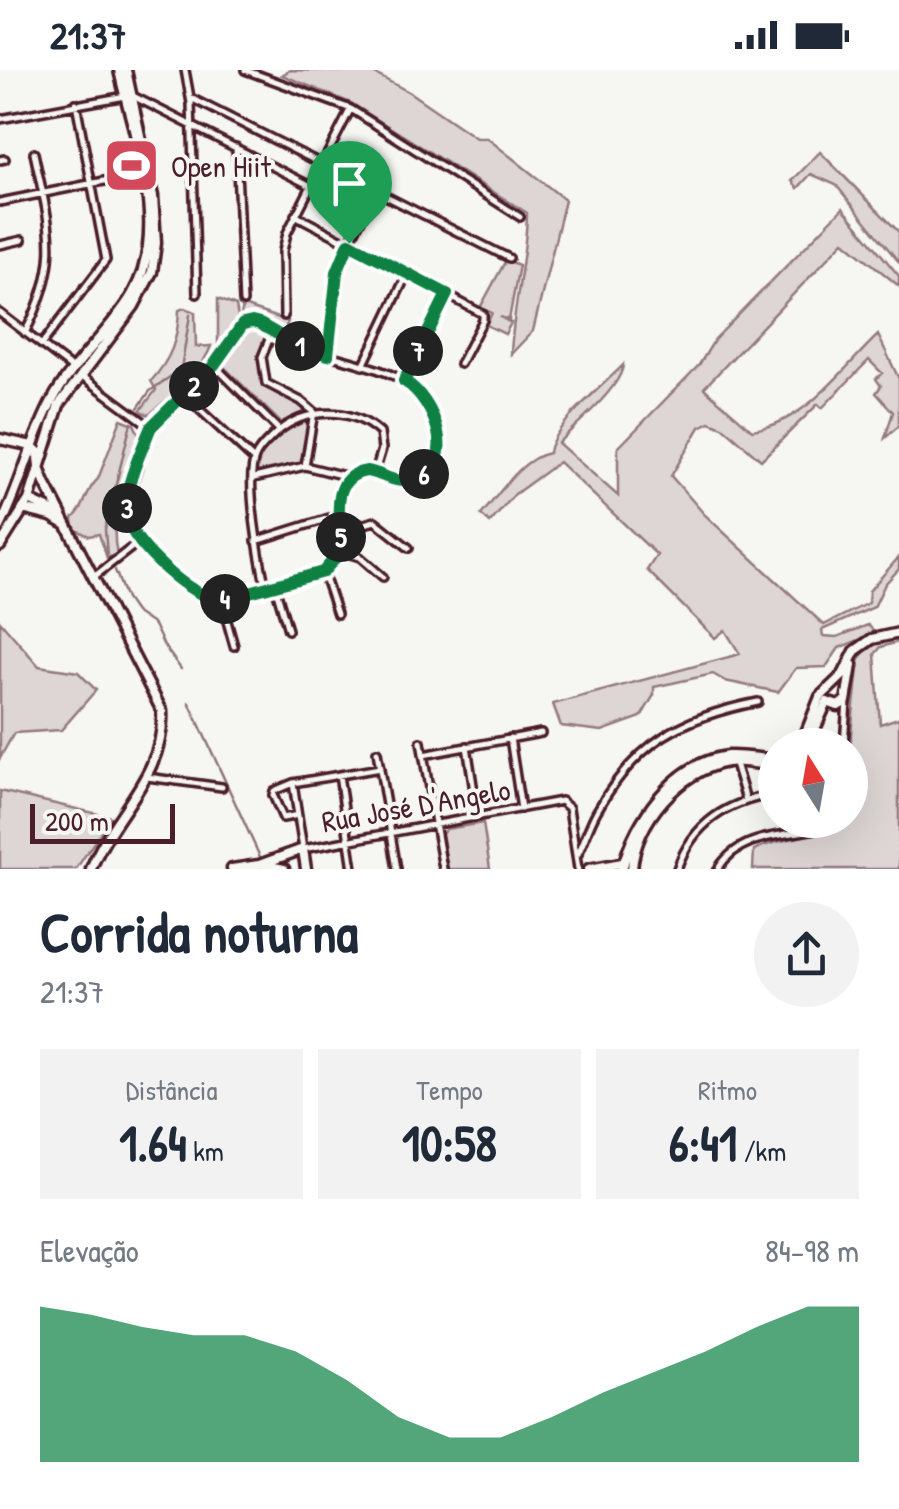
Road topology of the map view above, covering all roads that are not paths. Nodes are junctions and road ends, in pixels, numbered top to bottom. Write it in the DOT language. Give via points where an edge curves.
graph roads {
  1 [pos="122,70"];
  2 [pos="185,70"];
  3 [pos="245,70"];
  4 [pos="128,94"];
  5 [pos="191,98"];
  6 [pos="76,104"];
  7 [pos="351,109"];
  8 [pos="0,119"];
  9 [pos="191,124"];
  10 [pos="236,147"];
  11 [pos="34,153"];
  12 [pos="322,162"];
  13 [pos="146,173"];
  14 [pos="93,183"];
  15 [pos="309,185"];
  16 [pos="378,190"];
  17 [pos="42,194"];
  18 [pos="0,202"];
  19 [pos="295,216"];
  20 [pos="520,217"];
  21 [pos="22,240"];
  22 [pos="349,243"];
  23 [pos="0,244"];
  24 [pos="510,258"];
  25 [pos="408,274"];
  26 [pos="197,294"];
  27 [pos="447,294"];
  28 [pos="242,302"];
  29 [pos="0,314"];
  30 [pos="284,316"];
  31 [pos="272,332"];
  32 [pos="25,333"];
  33 [pos="42,344"];
  34 [pos="328,355"];
  35 [pos="460,364"];
  36 [pos="214,365"];
  37 [pos="362,366"];
  38 [pos="77,372"];
  39 [pos="404,381"];
  40 [pos="185,396"];
  41 [pos="314,412"];
  42 [pos="151,427"];
  43 [pos="280,430"];
  44 [pos="0,440"];
  45 [pos="32,446"];
  46 [pos="254,460"];
  47 [pos="306,466"];
  48 [pos="38,468"];
  49 [pos="374,472"];
  50 [pos="348,477"];
  51 [pos="254,478"];
  52 [pos="20,484"];
  53 [pos="51,494"];
  54 [pos="31,501"];
  55 [pos="12,504"];
  56 [pos="24,510"];
  57 [pos="62,516"];
  58 [pos="339,516"];
  59 [pos="69,526"];
  60 [pos="0,527"];
  61 [pos="340,531"];
  62 [pos="140,541"];
  63 [pos="256,541"];
  64 [pos="0,546"];
  65 [pos="409,548"];
  66 [pos="342,550"];
  67 [pos="323,572"];
  68 [pos="94,576"];
  69 [pos="383,577"];
  70 [pos="275,586"];
  71 [pos="266,588"];
  72 [pos="220,600"];
  73 [pos="337,614"];
  74 [pos="288,630"];
  75 [pos="898,635"];
  76 [pos="234,646"];
  77 [pos="855,651"];
  78 [pos="831,685"];
  79 [pos="847,695"];
  80 [pos="758,702"];
  81 [pos="827,702"];
  82 [pos="838,706"];
  83 [pos="809,728"];
  84 [pos="813,728"];
  85 [pos="844,728"];
  86 [pos="844,728"];
  87 [pos="541,733"];
  88 [pos="510,738"];
  89 [pos="421,742"];
  90 [pos="467,746"];
  91 [pos="377,752"];
  92 [pos="422,754"];
  93 [pos="734,759"];
  94 [pos="758,761"];
  95 [pos="380,768"];
  96 [pos="338,775"];
  97 [pos="148,777"];
  98 [pos="293,783"];
  99 [pos="222,787"];
  100 [pos="758,798"];
  101 [pos="746,800"];
  102 [pos="521,809"];
  103 [pos="299,815"];
  104 [pos="478,818"];
  105 [pos="436,825"];
  106 [pos="391,832"];
  107 [pos="584,836"];
  108 [pos="768,838"];
  109 [pos="349,839"];
  110 [pos="574,846"];
  111 [pos="303,849"];
  112 [pos="576,856"];
  113 [pos="286,857"];
  114 [pos="260,864"];
  115 [pos="626,865"];
  116 [pos="91,869"];
  117 [pos="232,869"];
  118 [pos="284,869"];
  119 [pos="306,869"];
  120 [pos="353,869"];
  121 [pos="396,869"];
  122 [pos="443,869"];
  123 [pos="578,869"];
  124 [pos="589,869"];
  125 [pos="677,869"];
  126 [pos="718,869"];
  1 -- 4 [label="street"];
  2 -- 5 [label="street"];
  3 -- 7 [label="street"];
  4 -- 6 [label="street"];
  4 -- 9 [label="street"];
  4 -- 13 [label="street"];
  5 -- 9 [label="street"];
  5 -- 12 [label="street"];
  6 -- 8 [label="street"];
  6 -- 14 [label="street"];
  7 -- 12 [label="street"];
  7 -- 20 [label="street"];
  9 -- 10 [label="street"];
  9 -- 26 [label="street"];
  10 -- 15 [label="street"];
  10 -- 28 [label="street"];
  11 -- 17 [label="street"];
  12 -- 15 [label="street"];
  12 -- 16 [label="street"];
  13 -- 14 [label="street"];
  13 -- 38 [label="street" via="156,223 152,272 134,306"];
  14 -- 17 [label="street"];
  14 -- 33 [label="street" via="106,260"];
  15 -- 19 [label="street"];
  16 -- 22 [label="street"];
  16 -- 24 [label="street"];
  17 -- 18 [label="street"];
  17 -- 32 [label="street" via="52,250"];
  19 -- 22 [label="street"];
  19 -- 30 [label="street" via="283,251"];
  21 -- 23 [label="street"];
  22 -- 25 [label="street"];
  22 -- 34 [label="street" via="337,272"];
  25 -- 27 [label="street"];
  25 -- 37 [label="street"];
  27 -- 35 [label="street" via="484,316"];
  27 -- 39 [label="street"];
  29 -- 32 [label="street"];
  31 -- 34 [label="street"];
  31 -- 36 [label="street" via="243,324"];
  31 -- 41 [label="street" via="262,356 266,383"];
  32 -- 33 [label="street"];
  33 -- 38 [label="street"];
  34 -- 37 [label="street"];
  36 -- 40 [label="street"];
  36 -- 43 [label="street"];
  37 -- 39 [label="street"];
  38 -- 42 [label="street"];
  38 -- 45 [label="street" via="53,399"];
  38 -- 48 [label="street" via="58,405"];
  39 -- 49 [label="street" via="432,410 437,455 416,479 389,480"];
  40 -- 42 [label="street"];
  40 -- 46 [label="street"];
  41 -- 43 [label="street"];
  41 -- 47 [label="street"];
  41 -- 49 [label="street" via="332,412 380,432"];
  42 -- 62 [label="street" via="127,502 127,518"];
  43 -- 46 [label="street"];
  44 -- 45 [label="street"];
  45 -- 48 [label="street"];
  45 -- 52 [label="street"];
  46 -- 51 [label="street"];
  47 -- 50 [label="street"];
  47 -- 51 [label="street"];
  48 -- 53 [label="street"];
  48 -- 54 [label="street"];
  49 -- 50 [label="street"];
  50 -- 58 [label="street"];
  51 -- 63 [label="street"];
  52 -- 54 [label="street"];
  52 -- 55 [label="street"];
  53 -- 54 [label="street"];
  53 -- 57 [label="street"];
  54 -- 56 [label="street"];
  54 -- 57 [label="street"];
  55 -- 56 [label="street"];
  55 -- 60 [label="street"];
  56 -- 59 [label="street"];
  56 -- 64 [label="street"];
  57 -- 59 [label="street"];
  58 -- 61 [label="street"];
  58 -- 63 [label="street"];
  59 -- 68 [label="street"];
  61 -- 65 [label="street" via="375,521"];
  61 -- 66 [label="street"];
  62 -- 68 [label="street"];
  62 -- 72 [label="street" via="193,592"];
  63 -- 71 [label="street"];
  66 -- 67 [label="street"];
  66 -- 69 [label="street"];
  67 -- 70 [label="street"];
  67 -- 73 [label="street"];
  68 -- 97 [label="street" via="162,711"];
  70 -- 71 [label="street"];
  70 -- 74 [label="street"];
  71 -- 72 [label="street"];
  72 -- 76 [label="street"];
  75 -- 77 [label="street" via="872,639"];
  77 -- 78 [label="street"];
  77 -- 79 [label="street"];
  78 -- 79 [label="street" via="843,685"];
  78 -- 81 [label="street"];
  78 -- 83 [label="street"];
  79 -- 82 [label="street"];
  79 -- 85 [label="street"];
  80 -- 107 [label="street" via="698,716 650,745 616,779"];
  81 -- 82 [label="street"];
  81 -- 84 [label="street"];
  82 -- 86 [label="street"];
  87 -- 88 [label="street"];
  88 -- 90 [label="street"];
  88 -- 102 [label="street"];
  89 -- 92 [label="street"];
  90 -- 92 [label="street"];
  90 -- 104 [label="street"];
  91 -- 95 [label="street"];
  92 -- 105 [label="street"];
  93 -- 94 [label="street"];
  93 -- 101 [label="street"];
  93 -- 115 [label="street" via="701,764 661,794"];
  95 -- 96 [label="street"];
  95 -- 106 [label="street"];
  96 -- 98 [label="street"];
  96 -- 109 [label="street"];
  97 -- 99 [label="street"];
  97 -- 116 [label="street"];
  98 -- 103 [label="street"];
  98 -- 103 [label="street" via="272,795 283,818"];
  100 -- 101 [label="street"];
  101 -- 125 [label="street" via="695,833"];
  102 -- 104 [label="street, Rua José D'Angelo"];
  102 -- 110 [label="street, Rua José D'Angelo" via="551,804 563,810"];
  103 -- 111 [label="street"];
  104 -- 105 [label="street, Rua José D'Angelo"];
  105 -- 106 [label="street, Rua José D'Angelo"];
  105 -- 122 [label="street"];
  106 -- 109 [label="street, Rua José D'Angelo"];
  106 -- 121 [label="street"];
  107 -- 110 [label="street"];
  107 -- 112 [label="street"];
  108 -- 126 [label="street" via="738,847"];
  109 -- 111 [label="street, Rua José D'Angelo"];
  109 -- 120 [label="street"];
  110 -- 112 [label="street"];
  111 -- 113 [label="street, Rua José D'Angelo"];
  111 -- 119 [label="street"];
  112 -- 123 [label="street"];
  113 -- 114 [label="street, Rua José D'Angelo"];
  113 -- 118 [label="street"];
  114 -- 117 [label="street, Rua José D'Angelo"];
  114 -- 118 [label="street"];
  115 -- 124 [label="street"];
}
